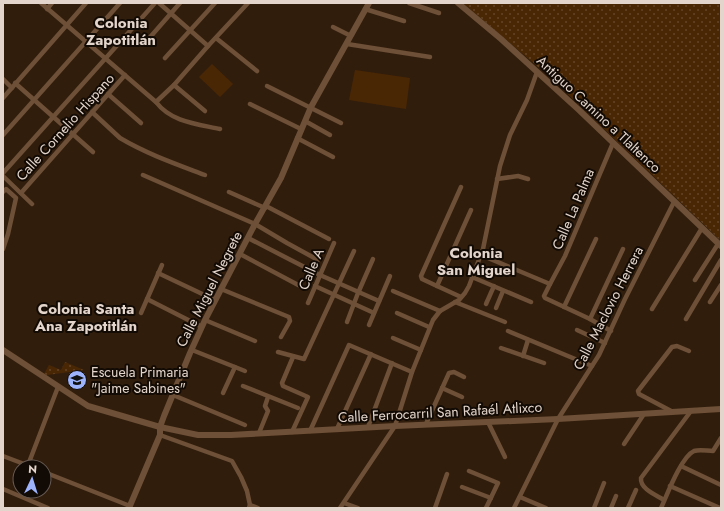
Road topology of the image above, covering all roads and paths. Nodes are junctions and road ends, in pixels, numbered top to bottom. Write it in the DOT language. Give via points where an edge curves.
graph roads {
  1 [pos="41,3"];
  2 [pos="52,3"];
  3 [pos="86,3"];
  4 [pos="120,3"];
  5 [pos="155,3"];
  6 [pos="159,3"];
  7 [pos="180,3"];
  8 [pos="215,3"];
  9 [pos="248,3"];
  10 [pos="409,3"];
  11 [pos="458,3"];
  12 [pos="367,6"];
  13 [pos="47,8"];
  14 [pos="440,13"];
  15 [pos="171,14"];
  16 [pos="404,22"];
  17 [pos="66,25"];
  18 [pos="332,27"];
  19 [pos="190,30"];
  20 [pos="351,36"];
  21 [pos="216,38"];
  22 [pos="86,43"];
  23 [pos="145,43"];
  24 [pos="347,44"];
  25 [pos="208,46"];
  26 [pos="430,57"];
  27 [pos="165,58"];
  28 [pos="104,59"];
  29 [pos="257,71"];
  30 [pos="537,72"];
  31 [pos="125,76"];
  32 [pos="3,79"];
  33 [pos="14,85"];
  34 [pos="174,85"];
  35 [pos="267,86"];
  36 [pos="108,94"];
  37 [pos="3,98"];
  38 [pos="34,100"];
  39 [pos="156,102"];
  40 [pos="250,104"];
  41 [pos="312,107"];
  42 [pos="92,112"];
  43 [pos="205,112"];
  44 [pos="53,117"];
  45 [pos="305,121"];
  46 [pos="141,123"];
  47 [pos="341,123"];
  48 [pos="220,129"];
  49 [pos="301,129"];
  50 [pos="72,134"];
  51 [pos="3,135"];
  52 [pos="330,135"];
  53 [pos="297,138"];
  54 [pos="613,143"];
  55 [pos="93,152"];
  56 [pos="333,157"];
  57 [pos="3,174"];
  58 [pos="143,175"];
  59 [pos="205,175"];
  60 [pos="497,179"];
  61 [pos="528,179"];
  62 [pos="461,187"];
  63 [pos="3,192"];
  64 [pos="229,192"];
  65 [pos="21,193"];
  66 [pos="674,202"];
  67 [pos="32,204"];
  68 [pos="266,207"];
  69 [pos="472,210"];
  70 [pos="255,224"];
  71 [pos="702,228"];
  72 [pos="248,238"];
  73 [pos="329,239"];
  74 [pos="596,239"];
  75 [pos="334,244"];
  76 [pos="720,245"];
  77 [pos="3,249"];
  78 [pos="623,249"];
  79 [pos="354,251"];
  80 [pos="240,254"];
  81 [pos="481,255"];
  82 [pos="374,259"];
  83 [pos="318,260"];
  84 [pos="721,260"];
  85 [pos="162,265"];
  86 [pos="158,273"];
  87 [pos="320,275"];
  88 [pos="390,276"];
  89 [pos="472,277"];
  90 [pos="695,280"];
  91 [pos="340,284"];
  92 [pos="550,284"];
  93 [pos="721,285"];
  94 [pos="316,286"];
  95 [pos="437,286"];
  96 [pos="494,286"];
  97 [pos="302,287"];
  98 [pos="221,289"];
  99 [pos="393,291"];
  100 [pos="503,291"];
  101 [pos="358,293"];
  102 [pos="335,294"];
  103 [pos="461,297"];
  104 [pos="147,300"];
  105 [pos="215,300"];
  106 [pos="379,301"];
  107 [pos="455,302"];
  108 [pos="531,302"];
  109 [pos="710,302"];
  110 [pos="308,303"];
  111 [pos="354,304"];
  112 [pos="486,304"];
  113 [pos="564,307"];
  114 [pos="496,308"];
  115 [pos="652,309"];
  116 [pos="440,311"];
  117 [pos="141,313"];
  118 [pos="374,313"];
  119 [pos="397,313"];
  120 [pos="590,319"];
  121 [pos="686,319"];
  122 [pos="205,320"];
  123 [pos="348,322"];
  124 [pos="504,322"];
  125 [pos="369,325"];
  126 [pos="202,327"];
  127 [pos="429,327"];
  128 [pos="577,330"];
  129 [pos="508,331"];
  130 [pos="611,331"];
  131 [pos="282,337"];
  132 [pos="393,338"];
  133 [pos="528,340"];
  134 [pos="255,341"];
  135 [pos="606,343"];
  136 [pos="501,348"];
  137 [pos="3,350"];
  138 [pos="192,350"];
  139 [pos="421,350"];
  140 [pos="278,352"];
  141 [pos="689,352"];
  142 [pos="371,354"];
  143 [pos="523,356"];
  144 [pos="292,357"];
  145 [pos="392,362"];
  146 [pos="544,363"];
  147 [pos="592,366"];
  148 [pos="235,367"];
  149 [pos="245,371"];
  150 [pos="412,372"];
  151 [pos="464,377"];
  152 [pos="243,386"];
  153 [pos="58,387"];
  154 [pos="442,388"];
  155 [pos="223,393"];
  156 [pos="173,395"];
  157 [pos="268,397"];
  158 [pos="462,397"];
  159 [pos="298,408"];
  160 [pos="721,409"];
  161 [pos="691,411"];
  162 [pos="674,412"];
  163 [pos="644,414"];
  164 [pos="558,419"];
  165 [pos="488,422"];
  166 [pos="426,424"];
  167 [pos="245,425"];
  168 [pos="395,426"];
  169 [pos="160,427"];
  170 [pos="368,427"];
  171 [pos="337,429"];
  172 [pos="310,431"];
  173 [pos="292,432"];
  174 [pos="259,433"];
  175 [pos="160,434"];
  176 [pos="721,438"];
  177 [pos="624,444"];
  178 [pos="505,457"];
  179 [pos="32,459"];
  180 [pos="681,466"];
  181 [pos="469,471"];
  182 [pos="447,474"];
  183 [pos="52,475"];
  184 [pos="604,483"];
  185 [pos="721,485"];
  186 [pos="670,486"];
  187 [pos="462,487"];
  188 [pos="3,489"];
  189 [pos="636,490"];
  190 [pos="616,496"];
  191 [pos="520,497"];
  192 [pos="491,498"];
  193 [pos="664,500"];
  194 [pos="344,503"];
  195 [pos="250,506"];
  196 [pos="130,507"];
  197 [pos="48,508"];
  198 [pos="258,508"];
  199 [pos="340,508"];
  200 [pos="358,508"];
  201 [pos="435,508"];
  202 [pos="486,508"];
  203 [pos="514,508"];
  204 [pos="546,508"];
  205 [pos="594,508"];
  206 [pos="611,508"];
  207 [pos="628,508"];
  208 [pos="662,508"];
  209 [pos="720,508"];
  1 -- 13 [label="street"];
  2 -- 13 [label="street"];
  3 -- 17 [label="street"];
  4 -- 22 [label="street"];
  5 -- 28 [label="street"];
  6 -- 15 [label="street"];
  7 -- 15 [label="street"];
  8 -- 19 [label="street"];
  9 -- 21 [label="street"];
  10 -- 14 [label="street"];
  11 -- 30 [label="street, Antiguo Camino a Tlaltenco"];
  12 -- 16 [label="street"];
  12 -- 20 [label="street, Calle Miguel Negrete"];
  13 -- 17 [label="street"];
  15 -- 19 [label="street"];
  15 -- 23 [label="street"];
  17 -- 22 [label="street"];
  17 -- 33 [label="street"];
  18 -- 20 [label="street"];
  19 -- 25 [label="street"];
  19 -- 27 [label="street"];
  20 -- 24 [label="street, Calle Miguel Negrete"];
  21 -- 25 [label="street"];
  21 -- 29 [label="street"];
  22 -- 28 [label="street"];
  22 -- 38 [label="street"];
  24 -- 26 [label="street"];
  24 -- 41 [label="street, Calle Miguel Negrete"];
  25 -- 34 [label="street"];
  28 -- 31 [label="street"];
  28 -- 44 [label="street"];
  30 -- 54 [label="street, Antiguo Camino a Tlaltenco"];
  30 -- 60 [label="street" via="510,135"];
  31 -- 36 [label="street, Calle Cornelio Hispano"];
  31 -- 39 [label="street"];
  32 -- 33 [label="street"];
  33 -- 37 [label="street"];
  33 -- 38 [label="street"];
  34 -- 39 [label="street"];
  34 -- 43 [label="street"];
  35 -- 41 [label="street"];
  36 -- 42 [label="street, Calle Cornelio Hispano"];
  36 -- 46 [label="street"];
  38 -- 44 [label="street"];
  38 -- 51 [label="street"];
  39 -- 48 [label="street" via="166,113 178,119"];
  40 -- 49 [label="street"];
  41 -- 45 [label="street, Calle Miguel Negrete"];
  41 -- 47 [label="street"];
  42 -- 50 [label="street, Calle Cornelio Hispano"];
  42 -- 59 [label="street" via="124,141"];
  44 -- 50 [label="street"];
  44 -- 57 [label="street"];
  45 -- 49 [label="street, Calle Miguel Negrete"];
  45 -- 52 [label="street"];
  49 -- 53 [label="street, Calle Miguel Negrete"];
  50 -- 55 [label="street"];
  50 -- 65 [label="street, Calle Cornelio Hispano"];
  53 -- 56 [label="street"];
  53 -- 68 [label="street, Calle Miguel Negrete"];
  54 -- 66 [label="street, Antiguo Camino a Tlaltenco"];
  54 -- 92 [label="street, Calle La Palma" via="565,256"];
  57 -- 65 [label="street"];
  58 -- 70 [label="street"];
  60 -- 61 [label="street" via="518,176"];
  60 -- 81 [label="street"];
  62 -- 95 [label="street" via="421,276 422,279"];
  63 -- 77 [label="street" via="6,189 16,198"];
  64 -- 68 [label="street"];
  65 -- 67 [label="street"];
  66 -- 71 [label="street, Antiguo Camino a Tlaltenco"];
  66 -- 130 [label="street, Calle Maclovio Herrera"];
  68 -- 70 [label="street, Calle Miguel Negrete"];
  68 -- 73 [label="street"];
  69 -- 95 [label="street"];
  70 -- 72 [label="street, Calle Miguel Negrete"];
  70 -- 83 [label="street"];
  71 -- 76 [label="street, Antiguo Camino a Tlaltenco"];
  71 -- 115 [label="street"];
  72 -- 80 [label="street, Calle Miguel Negrete"];
  72 -- 87 [label="street"];
  74 -- 113 [label="street"];
  75 -- 87 [label="street, Calle A"];
  76 -- 90 [label="street"];
  78 -- 120 [label="street"];
  79 -- 91 [label="street"];
  80 -- 97 [label="street"];
  80 -- 98 [label="street, Calle Miguel Negrete"];
  81 -- 89 [label="street"];
  81 -- 92 [label="street"];
  82 -- 101 [label="street"];
  84 -- 121 [label="street"];
  85 -- 86 [label="street"];
  86 -- 104 [label="street"];
  86 -- 105 [label="street"];
  87 -- 91 [label="street"];
  87 -- 94 [label="street, Calle A"];
  88 -- 106 [label="street"];
  89 -- 96 [label="street"];
  89 -- 103 [label="street"];
  91 -- 101 [label="street"];
  91 -- 102 [label="street"];
  92 -- 113 [label="street" via="545,298"];
  93 -- 109 [label="street"];
  94 -- 102 [label="street"];
  94 -- 110 [label="street, Calle A"];
  95 -- 103 [label="street"];
  96 -- 100 [label="street"];
  96 -- 112 [label="street"];
  98 -- 105 [label="street, Calle Miguel Negrete"];
  98 -- 131 [label="street" via="288,317 290,321"];
  99 -- 116 [label="street"];
  100 -- 108 [label="street"];
  100 -- 114 [label="street"];
  101 -- 106 [label="street"];
  101 -- 111 [label="street"];
  102 -- 111 [label="street"];
  102 -- 144 [label="street" via="304,360"];
  103 -- 107 [label="street"];
  104 -- 117 [label="street"];
  104 -- 126 [label="street"];
  105 -- 122 [label="street, Calle Miguel Negrete"];
  106 -- 118 [label="street"];
  107 -- 116 [label="street"];
  107 -- 124 [label="street"];
  111 -- 118 [label="street"];
  111 -- 123 [label="street"];
  113 -- 120 [label="street"];
  116 -- 127 [label="street"];
  118 -- 125 [label="street"];
  119 -- 127 [label="street"];
  120 -- 130 [label="street"];
  122 -- 126 [label="street, Calle Miguel Negrete"];
  122 -- 134 [label="street"];
  126 -- 138 [label="street, Calle Miguel Negrete"];
  127 -- 139 [label="street"];
  128 -- 135 [label="street"];
  129 -- 133 [label="street"];
  130 -- 135 [label="street, Calle Maclovio Herrera"];
  132 -- 139 [label="street"];
  133 -- 143 [label="street"];
  133 -- 147 [label="street"];
  135 -- 147 [label="street, Calle Maclovio Herrera"];
  136 -- 143 [label="street"];
  137 -- 153 [label="street, Calle Ferrocarril San Rafaél Atlixco"];
  138 -- 148 [label="street"];
  138 -- 156 [label="street, Calle Miguel Negrete"];
  139 -- 150 [label="street"];
  140 -- 144 [label="street"];
  141 -- 162 [label="street" via="677,346 672,347 638,392"];
  142 -- 145 [label="street"];
  142 -- 171 [label="street"];
  142 -- 172 [label="street" via="349,345"];
  143 -- 146 [label="street"];
  144 -- 173 [label="street" via="283,386 308,397"];
  145 -- 150 [label="street"];
  145 -- 170 [label="street"];
  147 -- 164 [label="street, Calle Maclovio Herrera"];
  148 -- 149 [label="street"];
  148 -- 155 [label="street"];
  150 -- 168 [label="street"];
  151 -- 154 [label="street" via="449,373"];
  152 -- 157 [label="street"];
  153 -- 169 [label="street, Calle Ferrocarril San Rafaél Atlixco" via="89,407"];
  153 -- 179 [label="street"];
  154 -- 158 [label="street"];
  154 -- 166 [label="street"];
  156 -- 167 [label="street"];
  156 -- 169 [label="street, Calle Miguel Negrete"];
  157 -- 159 [label="street"];
  157 -- 174 [label="street" via="265,406 268,411"];
  160 -- 161 [label="street, Calle Ferrocarril San Rafaél Atlixco"];
  161 -- 162 [label="street, Calle Ferrocarril San Rafaél Atlixco"];
  161 -- 193 [label="street" via="642,478 643,486"];
  162 -- 163 [label="street, Calle Ferrocarril San Rafaél Atlixco"];
  163 -- 164 [label="street, Calle Ferrocarril San Rafaél Atlixco"];
  163 -- 177 [label="street"];
  164 -- 165 [label="street, Calle Ferrocarril San Rafaél Atlixco"];
  164 -- 191 [label="street, Calle Maclovio Herrera"];
  165 -- 166 [label="street, Calle Ferrocarril San Rafaél Atlixco"];
  165 -- 178 [label="street"];
  166 -- 168 [label="street, Calle Ferrocarril San Rafaél Atlixco"];
  168 -- 170 [label="street, Calle Ferrocarril San Rafaél Atlixco"];
  168 -- 194 [label="street"];
  169 -- 174 [label="street, Calle Ferrocarril San Rafaél Atlixco" via="198,435"];
  169 -- 175 [label="street, Calle Miguel Negrete"];
  170 -- 171 [label="street, Calle Ferrocarril San Rafaél Atlixco"];
  171 -- 172 [label="street, Calle Ferrocarril San Rafaél Atlixco"];
  172 -- 173 [label="street, Calle Ferrocarril San Rafaél Atlixco"];
  173 -- 174 [label="street, Calle Ferrocarril San Rafaél Atlixco"];
  175 -- 195 [label="street" via="232,461 241,477"];
  175 -- 196 [label="street, Calle Miguel Negrete"];
  176 -- 180 [label="street" via="713,451 695,451 689,454"];
  180 -- 185 [label="street"];
  180 -- 186 [label="street"];
  181 -- 192 [label="street" via="498,483"];
  182 -- 201 [label="street"];
  183 -- 196 [label="street"];
  184 -- 205 [label="street"];
  186 -- 193 [label="street"];
  186 -- 209 [label="street"];
  187 -- 192 [label="street"];
  188 -- 197 [label="street"];
  189 -- 207 [label="street"];
  190 -- 206 [label="street"];
  191 -- 203 [label="street, Calle Maclovio Herrera"];
  191 -- 204 [label="street"];
  192 -- 202 [label="street"];
  193 -- 208 [label="street"];
  194 -- 199 [label="street"];
  194 -- 200 [label="street"];
  195 -- 198 [label="street"];
}
